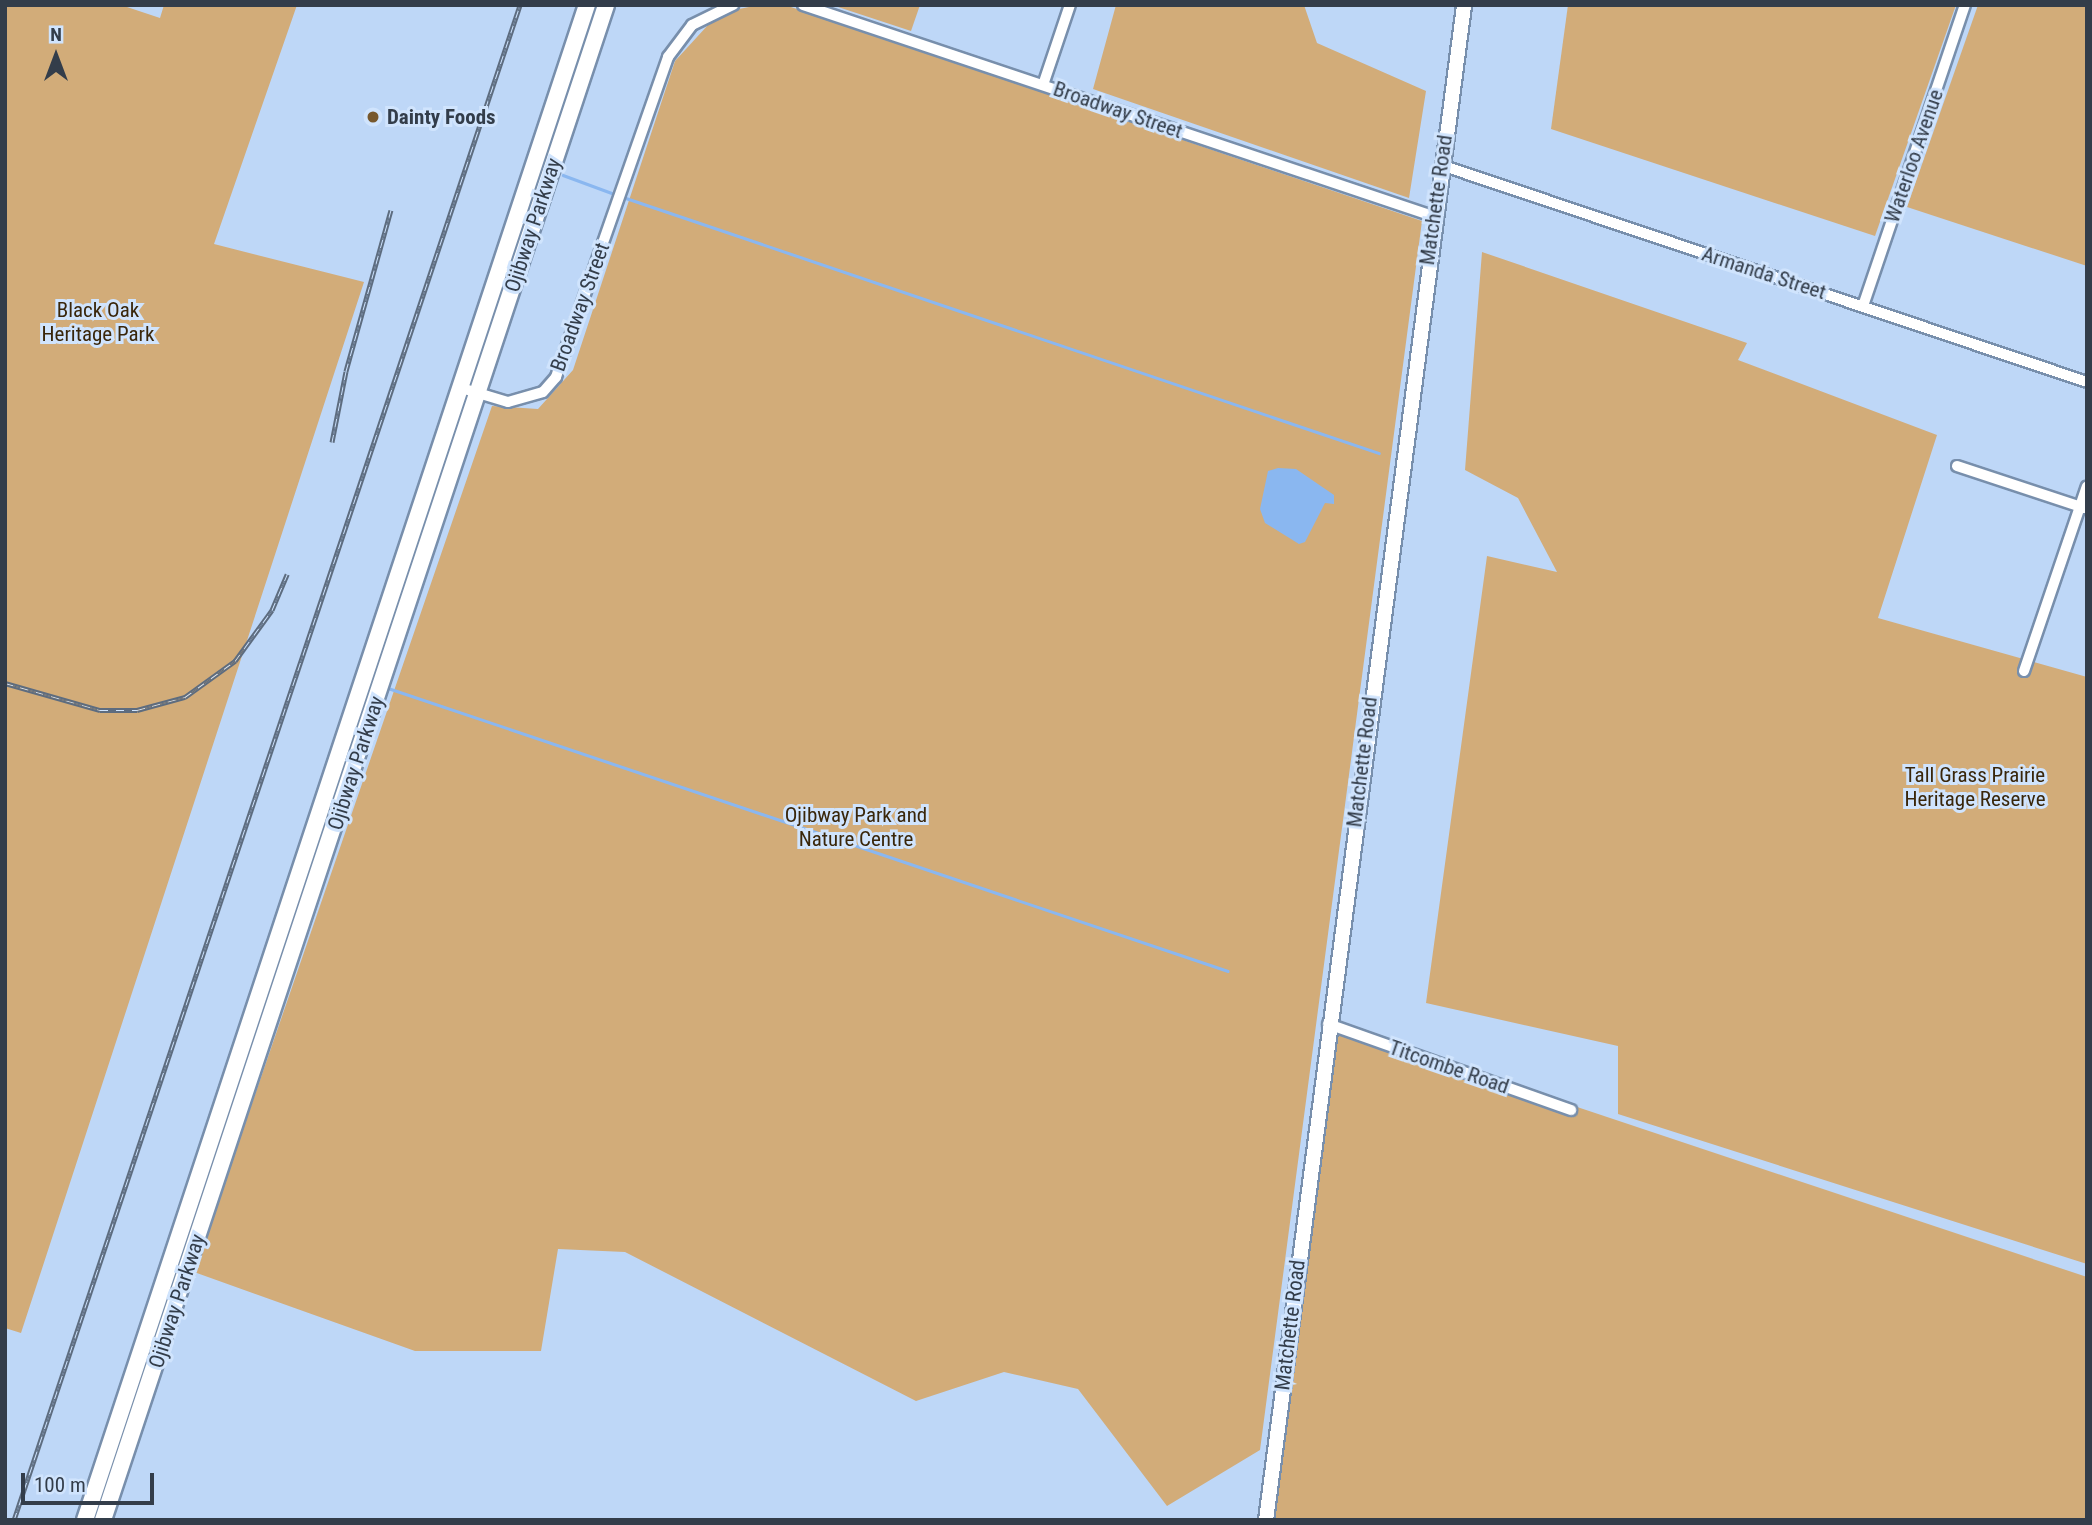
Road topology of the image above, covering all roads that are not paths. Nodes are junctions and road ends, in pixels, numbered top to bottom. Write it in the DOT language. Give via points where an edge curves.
graph roads {
  1 [pos="587,5"];
  2 [pos="606,5"];
  3 [pos="733,5"];
  4 [pos="803,5"];
  5 [pos="1070,5"];
  6 [pos="1464,5"];
  7 [pos="1965,5"];
  8 [pos="1043,85"];
  9 [pos="1441,165"];
  10 [pos="1433,216"];
  11 [pos="1863,306"];
  12 [pos="2087,382"];
  13 [pos="458,387"];
  14 [pos="478,395"];
  15 [pos="1957,466"];
  16 [pos="2087,486"];
  17 [pos="2083,508"];
  18 [pos="2024,671"];
  19 [pos="1328,1024"];
  20 [pos="1571,1110"];
  21 [pos="85,1520"];
  22 [pos="103,1520"];
  23 [pos="1266,1520"];
  1 -- 13 [label="main road, Ojibway Parkway"];
  2 -- 14 [label="main road, Ojibway Parkway"];
  3 -- 14 [label="street, Broadway Street" via="692,25 668,57 556,377 543,392 524,400 508,402"];
  4 -- 8 [label="street, Broadway Street"];
  5 -- 8 [label="street"];
  6 -- 9 [label="street, Matchette Road"];
  7 -- 11 [label="street, Waterloo Avenue"];
  8 -- 10 [label="street, Broadway Street"];
  9 -- 10 [label="street, Matchette Road"];
  9 -- 11 [label="street, Armanda Street"];
  10 -- 19 [label="street, Matchette Road"];
  11 -- 12 [label="street, Armanda Street"];
  13 -- 14 [label="street, Broadway Street"];
  13 -- 21 [label="main road, Ojibway Parkway"];
  14 -- 22 [label="main road, Ojibway Parkway"];
  15 -- 17 [label="street"];
  16 -- 17 [label="street"];
  17 -- 18 [label="street"];
  19 -- 20 [label="street, Titcombe Road"];
  19 -- 23 [label="street, Matchette Road"];
}
